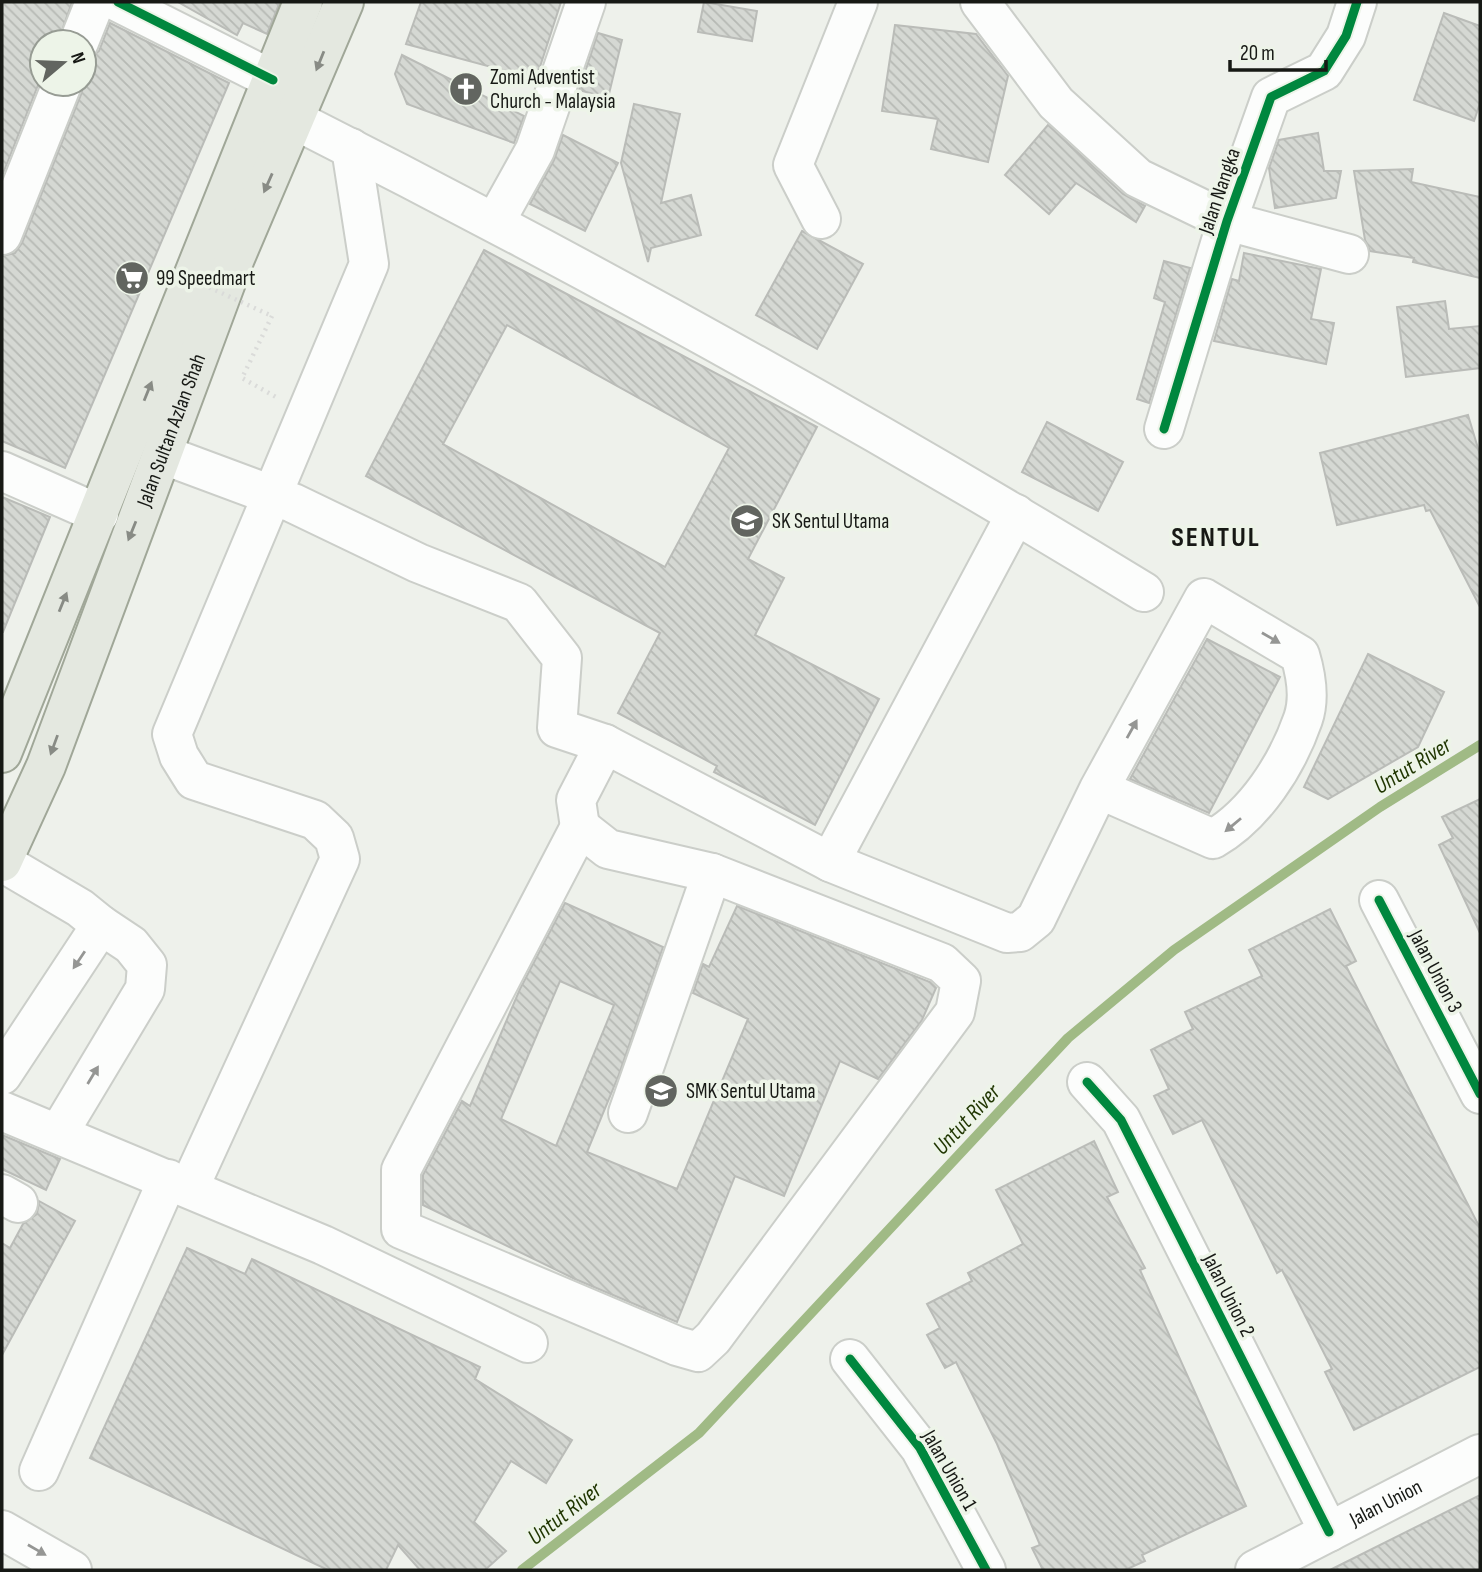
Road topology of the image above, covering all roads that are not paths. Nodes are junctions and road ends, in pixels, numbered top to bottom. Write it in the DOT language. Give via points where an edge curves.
graph roads {
  1 [pos="95,2"];
  2 [pos="118,2"];
  3 [pos="303,2"];
  4 [pos="344,2"];
  5 [pos="586,2"];
  6 [pos="858,2"];
  7 [pos="980,2"];
  8 [pos="1357,2"];
  9 [pos="85,28"];
  10 [pos="273,80"];
  11 [pos="56,98"];
  12 [pos="295,120"];
  13 [pos="351,148"];
  14 [pos="821,219"];
  15 [pos="1227,221"];
  16 [pos="495,222"];
  17 [pos="2,235"];
  18 [pos="1349,254"];
  19 [pos="1164,429"];
  20 [pos="164,455"];
  21 [pos="2,471"];
  22 [pos="272,495"];
  23 [pos="99,514"];
  24 [pos="1016,514"];
  25 [pos="1144,592"];
  26 [pos="9,722"];
  27 [pos="605,744"];
  28 [pos="2,753"];
  29 [pos="1099,789"];
  30 [pos="580,827"];
  31 [pos="2,862"];
  32 [pos="830,862"];
  33 [pos="712,873"];
  34 [pos="1379,900"];
  35 [pos="101,925"];
  36 [pos="2,1075"];
  37 [pos="1087,1082"];
  38 [pos="1480,1094"];
  39 [pos="2,1111"];
  40 [pos="628,1113"];
  41 [pos="58,1134"];
  42 [pos="178,1183"];
  43 [pos="528,1343"];
  44 [pos="849,1359"];
  45 [pos="1480,1454"];
  46 [pos="38,1471"];
  47 [pos="2,1530"];
  48 [pos="1329,1532"];
  49 [pos="72,1570"];
  50 [pos="986,1570"];
  51 [pos="1255,1570"];
  1 -- 9 [label="street"];
  2 -- 10 [label="street"];
  3 -- 10 [label="main road, Jalan Sultan Azlan Shah"];
  4 -- 12 [label="main road, Jalan Sultan Azlan Shah, one-way"];
  5 -- 16 [label="street" via="535,150"];
  6 -- 14 [label="street" via="793,165"];
  7 -- 15 [label="street" via="1056,103 1138,178"];
  8 -- 15 [label="street, Jalan Nangka" via="1346,36 1324,71 1271,97"];
  23 -- 10 [label="main road, Jalan Sultan Azlan Shah, one-way"];
  11 -- 17 [label="street"];
  12 -- 13 [label="street"];
  12 -- 20 [label="main road, Jalan Sultan Azlan Shah, one-way" via="235,258"];
  13 -- 16 [label="street"];
  13 -- 22 [label="street" via="369,264"];
  15 -- 18 [label="street"];
  15 -- 19 [label="street, Jalan Nangka"];
  16 -- 24 [label="street"];
  20 -- 22 [label="street"];
  20 -- 31 [label="main road, Jalan Sultan Azlan Shah, one-way" via="46,766"];
  21 -- 23 [label="street"];
  22 -- 27 [label="street" via="418,563 519,603 562,658 557,728"];
  22 -- 42 [label="street" via="172,734 194,780 315,820 334,838 341,859"];
  26 -- 23 [label="main road, Jalan Sultan Azlan Shah, one-way"];
  24 -- 25 [label="street"];
  24 -- 32 [label="street"];
  26 -- 28 [label="main road, Jalan Sultan Azlan Shah"];
  27 -- 30 [label="street" via="576,800"];
  27 -- 32 [label="street"];
  29 -- 29 [label="street, one-way" via="1204,598 1300,655 1307,680 1304,718 1271,783 1234,827 1213,839"];
  29 -- 32 [label="street" via="1037,919 1020,932 1007,933"];
  30 -- 33 [label="street" via="608,849"];
  30 -- 33 [label="street" via="401,1170 401,1229 698,1352 713,1338 955,1012 961,981 942,962"];
  31 -- 35 [label="street"];
  33 -- 40 [label="street"];
  34 -- 38 [label="street, Jalan Union 3"];
  35 -- 36 [label="street, one-way"];
  41 -- 35 [label="street, one-way" via="145,989 147,965 131,945"];
  37 -- 48 [label="street, Jalan Union 2" via="1121,1120"];
  39 -- 41 [label="street"];
  41 -- 42 [label="street"];
  42 -- 43 [label="street" via="323,1244"];
  42 -- 46 [label="street"];
  44 -- 50 [label="street, Jalan Union 1" via="920,1448"];
  45 -- 48 [label="street, Jalan Union"];
  47 -- 49 [label="street, one-way"];
  48 -- 51 [label="street, Jalan Union"];
}
